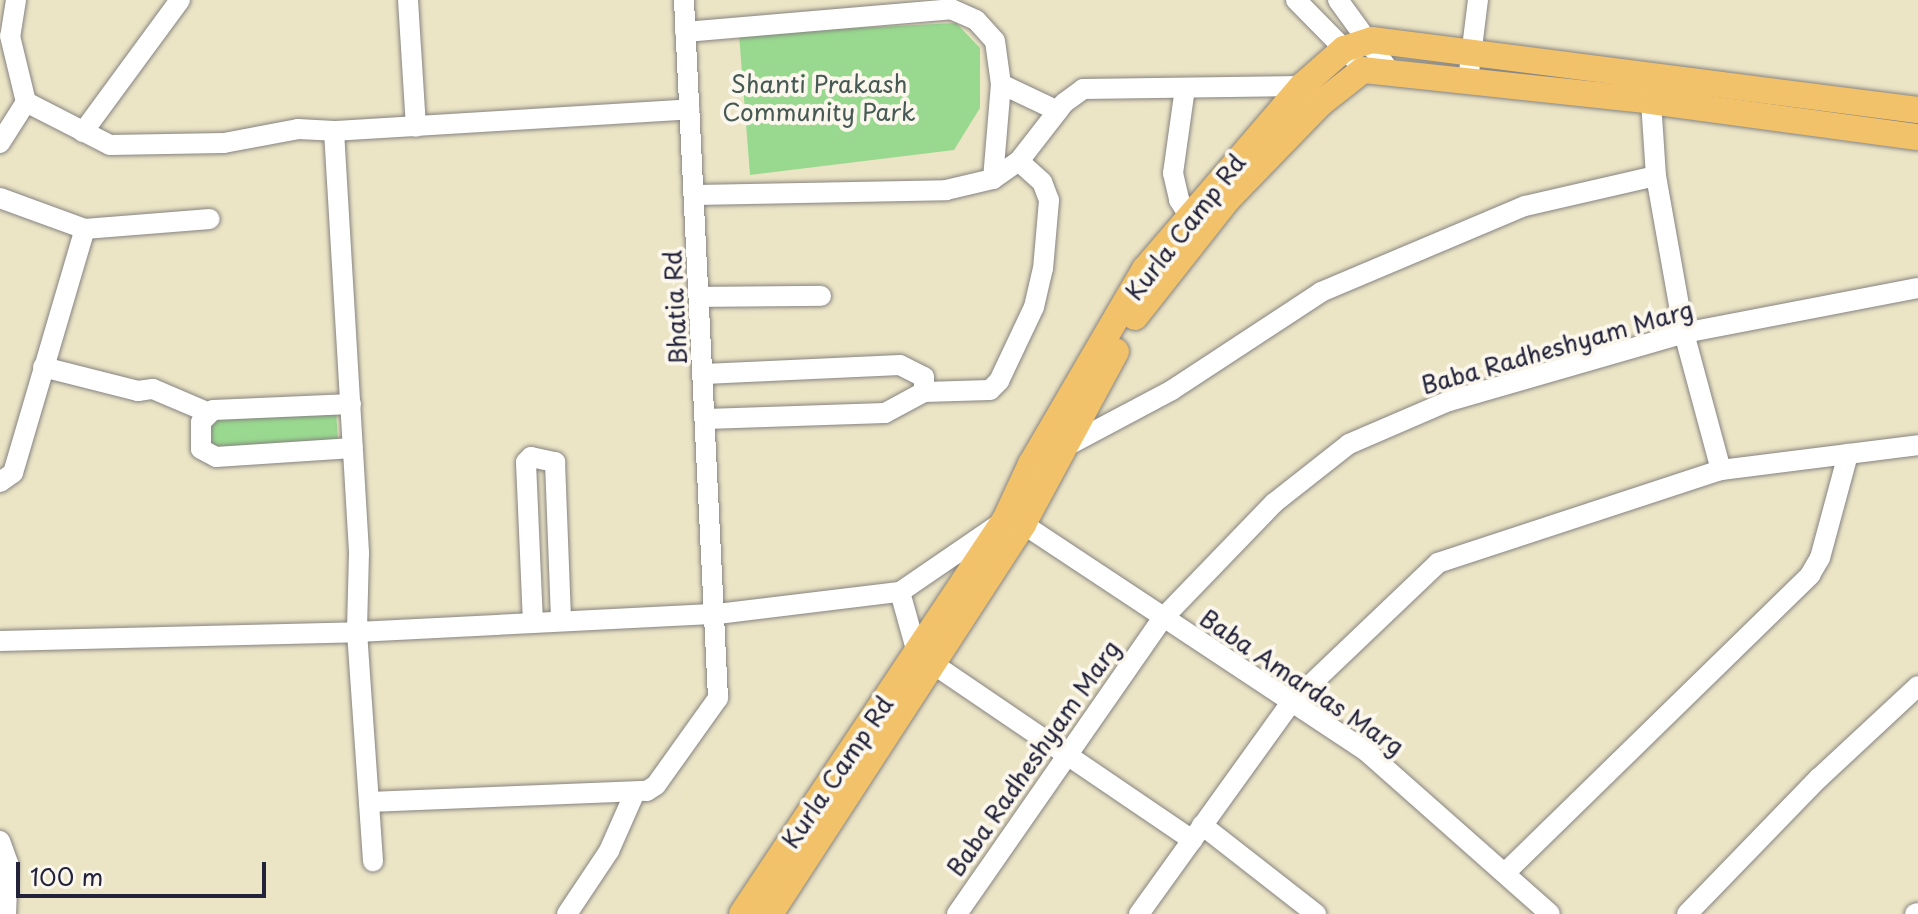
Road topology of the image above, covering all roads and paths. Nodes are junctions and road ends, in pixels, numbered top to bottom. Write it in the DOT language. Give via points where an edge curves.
graph roads {
  1 [pos="8,0"];
  2 [pos="16,0"];
  3 [pos="180,0"];
  4 [pos="408,0"];
  5 [pos="684,0"];
  6 [pos="1296,0"];
  7 [pos="1338,0"];
  8 [pos="1478,0"];
  9 [pos="878,8"];
  10 [pos="0,10"];
  11 [pos="685,32"];
  12 [pos="1372,40"];
  13 [pos="1344,49"];
  14 [pos="1471,52"];
  15 [pos="1363,70"];
  16 [pos="1391,73"];
  17 [pos="1468,80"];
  18 [pos="1001,84"];
  19 [pos="1185,88"];
  20 [pos="1311,94"];
  21 [pos="1651,101"];
  22 [pos="26,102"];
  23 [pos="689,109"];
  24 [pos="1918,110"];
  25 [pos="1058,111"];
  26 [pos="416,127"];
  27 [pos="334,131"];
  28 [pos="83,132"];
  29 [pos="1918,137"];
  30 [pos="0,143"];
  31 [pos="1019,161"];
  32 [pos="1656,176"];
  33 [pos="993,179"];
  34 [pos="696,195"];
  35 [pos="0,198"];
  36 [pos="1188,214"];
  37 [pos="210,219"];
  38 [pos="85,229"];
  39 [pos="1918,288"];
  40 [pos="821,296"];
  41 [pos="700,297"];
  42 [pos="1684,333"];
  43 [pos="43,367"];
  44 [pos="704,374"];
  45 [pos="924,392"];
  46 [pos="351,404"];
  47 [pos="207,412"];
  48 [pos="706,419"];
  49 [pos="1918,445"];
  50 [pos="1065,447"];
  51 [pos="353,448"];
  52 [pos="1848,454"];
  53 [pos="1721,470"];
  54 [pos="0,482"];
  55 [pos="1014,522"];
  56 [pos="559,566"];
  57 [pos="531,568"];
  58 [pos="900,592"];
  59 [pos="717,614"];
  60 [pos="1162,619"];
  61 [pos="561,621"];
  62 [pos="533,623"];
  63 [pos="357,632"];
  64 [pos="0,641"];
  65 [pos="925,658"];
  66 [pos="1918,686"];
  67 [pos="1289,705"];
  68 [pos="1067,755"];
  69 [pos="635,792"];
  70 [pos="369,802"];
  71 [pos="1197,833"];
  72 [pos="0,841"];
  73 [pos="373,861"];
  74 [pos="1507,871"];
  75 [pos="6,914"];
  76 [pos="567,914"];
  77 [pos="742,914"];
  78 [pos="770,914"];
  79 [pos="957,914"];
  80 [pos="1139,914"];
  81 [pos="1316,914"];
  82 [pos="1550,914"];
  83 [pos="1687,914"];
  1 -- 10 [label="street"];
  2 -- 22 [label="street" via="10,36"];
  3 -- 28 [label="street"];
  4 -- 26 [label="street"];
  5 -- 11 [label="street, Bhatia Rd"];
  6 -- 13 [label="street"];
  7 -- 12 [label="street"];
  8 -- 14 [label="street"];
  9 -- 11 [label="street"];
  9 -- 18 [label="street" via="951,9 976,20 995,41"];
  11 -- 23 [label="street, Bhatia Rd"];
  12 -- 13 [label="main road, Kurla Camp Rd"];
  12 -- 14 [label="main road, Kurla Camp Rd"];
  12 -- 16 [label="street"];
  13 -- 15 [label="street"];
  13 -- 20 [label="main road, Kurla Camp Rd"];
  14 -- 17 [label="street"];
  14 -- 24 [label="main road, Kurla Camp Rd"];
  15 -- 16 [label="main road"];
  15 -- 20 [label="main road, Kurla Camp Rd"];
  16 -- 17 [label="main road"];
  17 -- 21 [label="main road"];
  18 -- 25 [label="street"];
  18 -- 33 [label="street"];
  19 -- 20 [label="street"];
  19 -- 25 [label="street" via="1083,89"];
  19 -- 36 [label="street" via="1173,173"];
  20 -- 36 [label="main road, Kurla Camp Rd"];
  20 -- 50 [label="main road, Kurla Camp Rd" via="1173,262 1132,321"];
  21 -- 29 [label="main road"];
  21 -- 32 [label="street"];
  22 -- 28 [label="street"];
  22 -- 30 [label="street"];
  23 -- 26 [label="street"];
  23 -- 34 [label="street, Bhatia Rd"];
  25 -- 31 [label="street"];
  26 -- 27 [label="street"];
  27 -- 28 [label="street" via="298,129 224,143 110,145"];
  27 -- 46 [label="street"];
  31 -- 33 [label="street"];
  31 -- 45 [label="street" via="1042,182 1049,200 1034,307 990,390"];
  32 -- 42 [label="street"];
  32 -- 50 [label="street" via="1525,206 1321,292 1172,390"];
  33 -- 34 [label="street" via="946,190"];
  34 -- 41 [label="street, Bhatia Rd"];
  35 -- 38 [label="street"];
  36 -- 55 [label="main road, Kurla Camp Rd" via="1145,269 1105,335"];
  37 -- 38 [label="street"];
  38 -- 43 [label="street"];
  39 -- 42 [label="street, Baba Radheshyam Marg"];
  40 -- 41 [label="street"];
  41 -- 44 [label="street, Bhatia Rd"];
  42 -- 53 [label="street"];
  42 -- 60 [label="street, Baba Radheshyam Marg" via="1449,401 1349,444 1274,503"];
  43 -- 47 [label="street" via="138,391 153,389"];
  43 -- 54 [label="street" via="13,473"];
  44 -- 45 [label="street" via="900,365 924,377"];
  44 -- 48 [label="street, Bhatia Rd"];
  45 -- 48 [label="street" via="885,413"];
  46 -- 47 [label="street"];
  46 -- 51 [label="street"];
  47 -- 51 [label="street" via="201,422 201,449 210,456"];
  48 -- 59 [label="street, Bhatia Rd"];
  49 -- 52 [label="street"];
  50 -- 55 [label="main road, Kurla Camp Rd"];
  51 -- 63 [label="street"];
  52 -- 53 [label="street"];
  52 -- 74 [label="street" via="1820,558 1810,575"];
  53 -- 67 [label="street" via="1438,563"];
  55 -- 58 [label="street"];
  55 -- 60 [label="street, Baba Amardas Marg"];
  55 -- 65 [label="main road, Kurla Camp Rd"];
  56 -- 57 [label="street"];
  56 -- 57 [label="street" via="555,462 531,457 526,462"];
  56 -- 61 [label="street"];
  57 -- 62 [label="street"];
  58 -- 59 [label="street"];
  58 -- 65 [label="street"];
  59 -- 61 [label="street"];
  59 -- 69 [label="street, Bhatia Rd" via="718,698 656,785"];
  60 -- 67 [label="street, Baba Amardas Marg"];
  60 -- 68 [label="street, Baba Radheshyam Marg"];
  61 -- 62 [label="street"];
  62 -- 63 [label="street"];
  63 -- 64 [label="street"];
  63 -- 70 [label="street"];
  65 -- 68 [label="street"];
  65 -- 77 [label="main road, Kurla Camp Rd"];
  65 -- 78 [label="main road, Kurla Camp Rd"];
  66 -- 83 [label="street" via="1819,778"];
  67 -- 71 [label="street"];
  67 -- 74 [label="street, Baba Amardas Marg" via="1367,752"];
  68 -- 71 [label="street"];
  68 -- 79 [label="street, Baba Radheshyam Marg"];
  69 -- 70 [label="street"];
  69 -- 76 [label="street" via="609,851"];
  70 -- 73 [label="street"];
  71 -- 80 [label="street"];
  71 -- 81 [label="street"];
  72 -- 75 [label="street" via="8,863"];
  74 -- 82 [label="street, Baba Amardas Marg"];
}
